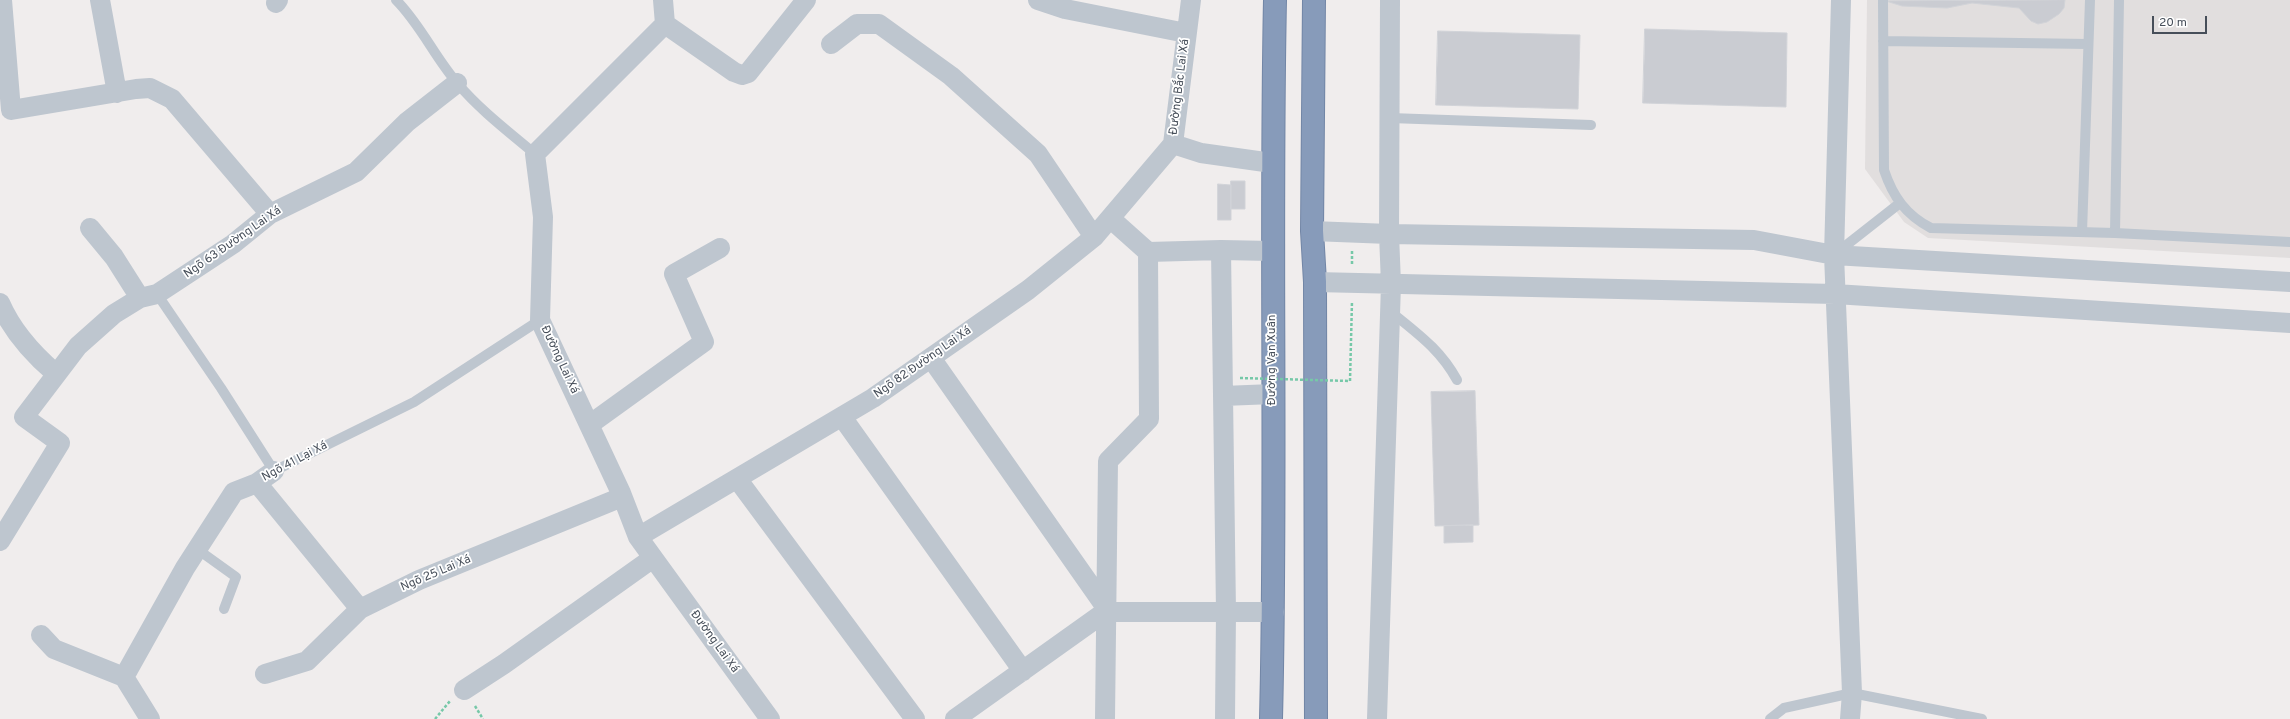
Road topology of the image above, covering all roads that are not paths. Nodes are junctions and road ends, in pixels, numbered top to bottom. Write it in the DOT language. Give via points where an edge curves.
graph roads {
  1 [pos="2,0"];
  2 [pos="100,0"];
  3 [pos="396,0"];
  4 [pos="663,0"];
  5 [pos="806,0"];
  6 [pos="1038,0"];
  7 [pos="1191,0"];
  8 [pos="1275,0"];
  9 [pos="1314,0"];
  10 [pos="1390,0"];
  11 [pos="1842,0"];
  12 [pos="1882,0"];
  13 [pos="2090,0"];
  14 [pos="2119,0"];
  15 [pos="665,24"];
  16 [pos="1186,33"];
  17 [pos="1883,41"];
  18 [pos="831,44"];
  19 [pos="2088,44"];
  20 [pos="3,61"];
  21 [pos="457,83"];
  22 [pos="117,93"];
  23 [pos="1390,118"];
  24 [pos="1591,125"];
  25 [pos="1173,144"];
  26 [pos="535,154"];
  27 [pos="1272,163"];
  28 [pos="1900,203"];
  29 [pos="270,214"];
  30 [pos="1111,219"];
  31 [pos="90,228"];
  32 [pos="1312,231"];
  33 [pos="2082,232"];
  34 [pos="2115,233"];
  35 [pos="1389,234"];
  36 [pos="1094,237"];
  37 [pos="2290,242"];
  38 [pos="720,248"];
  39 [pos="1221,250"];
  40 [pos="1272,251"];
  41 [pos="1148,252"];
  42 [pos="1834,255"];
  43 [pos="1315,282"];
  44 [pos="2290,282"];
  45 [pos="1391,284"];
  46 [pos="1835,294"];
  47 [pos="148,296"];
  48 [pos="0,303"];
  49 [pos="1390,312"];
  50 [pos="540,320"];
  51 [pos="2290,323"];
  52 [pos="931,358"];
  53 [pos="55,373"];
  54 [pos="1457,380"];
  55 [pos="1273,394"];
  56 [pos="1223,396"];
  57 [pos="842,417"];
  58 [pos="590,425"];
  59 [pos="274,471"];
  60 [pos="738,480"];
  61 [pos="257,483"];
  62 [pos="622,497"];
  63 [pos="638,537"];
  64 [pos="0,541"];
  65 [pos="197,549"];
  66 [pos="653,558"];
  67 [pos="224,609"];
  68 [pos="360,609"];
  69 [pos="1106,610"];
  70 [pos="1226,612"];
  71 [pos="1274,612"];
  72 [pos="41,635"];
  73 [pos="1023,671"];
  74 [pos="266,674"];
  75 [pos="124,677"];
  76 [pos="464,690"];
  77 [pos="1852,693"];
  78 [pos="150,719"];
  79 [pos="770,719"];
  80 [pos="915,719"];
  81 [pos="955,719"];
  82 [pos="1105,719"];
  83 [pos="1225,719"];
  84 [pos="1271,719"];
  85 [pos="1316,719"];
  86 [pos="1377,719"];
  87 [pos="1770,719"];
  88 [pos="1850,719"];
  89 [pos="1982,719"];
  1 -- 20 [label="street"];
  2 -- 22 [label="street"];
  3 -- 21 [label="lane" via="411,15"];
  4 -- 15 [label="street"];
  5 -- 15 [label="street" via="748,72 742,74 734,72"];
  6 -- 16 [label="street" via="1065,9"];
  7 -- 16 [label="street, Đường Bắc Lai Xá"];
  8 -- 27 [label="highway, Đường Vạn Xuân"];
  9 -- 32 [label="highway"];
  10 -- 23 [label="street"];
  11 -- 42 [label="street"];
  12 -- 17 [label="lane"];
  13 -- 19 [label="lane"];
  14 -- 34 [label="lane"];
  15 -- 26 [label="street"];
  16 -- 25 [label="street, Đường Bắc Lai Xá"];
  17 -- 19 [label="lane"];
  17 -- 28 [label="lane" via="1884,170 1890,188"];
  18 -- 36 [label="street" via="857,24 879,24 951,76 1038,154"];
  19 -- 33 [label="lane"];
  20 -- 22 [label="street" via="11,110"];
  21 -- 26 [label="lane"];
  21 -- 29 [label="street, Ngõ 63 Đường Lai Xá" via="407,122 356,172"];
  22 -- 29 [label="street" via="150,88 172,100"];
  23 -- 24 [label="lane"];
  23 -- 35 [label="street"];
  25 -- 27 [label="street, Đường Bắc Lai Xá" via="1201,153"];
  25 -- 30 [label="street, Ngõ 82 Đường Lai Xá"];
  26 -- 50 [label="street, Đường Lai Xá" via="543,217"];
  27 -- 40 [label="highway, Đường Vạn Xuân"];
  28 -- 33 [label="lane" via="1917,220 1931,228"];
  28 -- 42 [label="lane"];
  29 -- 47 [label="street, Ngõ 63 Đường Lai Xá" via="233,244"];
  30 -- 36 [label="street, Ngõ 82 Đường Lai Xá"];
  30 -- 41 [label="street"];
  31 -- 47 [label="street"];
  32 -- 35 [label="street"];
  32 -- 43 [label="highway"];
  33 -- 34 [label="lane"];
  34 -- 37 [label="lane"];
  35 -- 42 [label="street" via="1754,240"];
  35 -- 45 [label="street"];
  36 -- 52 [label="street, Ngõ 82 Đường Lai Xá" via="1028,290"];
  38 -- 58 [label="street" via="674,274 704,342"];
  39 -- 40 [label="street"];
  39 -- 41 [label="street"];
  39 -- 56 [label="street"];
  40 -- 55 [label="highway, Đường Vạn Xuân"];
  41 -- 69 [label="street" via="1149,419 1108,461"];
  42 -- 44 [label="street"];
  42 -- 46 [label="street"];
  43 -- 45 [label="street"];
  43 -- 85 [label="highway"];
  45 -- 46 [label="street"];
  45 -- 49 [label="street"];
  46 -- 51 [label="street"];
  46 -- 77 [label="street"];
  47 -- 53 [label="street, Ngõ 63 Đường Lai Xá" via="114,314 94,330"];
  47 -- 59 [label="lane" via="221,388"];
  48 -- 53 [label="street" via="14,328 35,355"];
  49 -- 54 [label="lane" via="1446,360"];
  49 -- 86 [label="street"];
  50 -- 58 [label="street, Đường Lai Xá"];
  50 -- 59 [label="lane, Ngõ 41 Lại Xá" via="414,402"];
  52 -- 57 [label="street, Ngõ 82 Đường Lai Xá"];
  52 -- 69 [label="street"];
  53 -- 64 [label="street, Ngõ 63 Đường Lai Xá" via="24,418 60,442"];
  55 -- 56 [label="street"];
  55 -- 71 [label="highway, Đường Vạn Xuân"];
  56 -- 70 [label="street"];
  57 -- 60 [label="street, Ngõ 82 Đường Lai Xá"];
  57 -- 73 [label="street"];
  58 -- 62 [label="street, Đường Lai Xá"];
  59 -- 61 [label="street, Ngõ 41 Lại Xá"];
  60 -- 63 [label="street, Ngõ 82 Đường Lai Xá"];
  60 -- 80 [label="street"];
  61 -- 65 [label="street, Ngõ 41 Lại Xá" via="234,492"];
  61 -- 68 [label="street"];
  62 -- 63 [label="street, Đường Lai Xá"];
  62 -- 68 [label="street, Ngõ 25 Lai Xá" via="419,580"];
  63 -- 66 [label="street, Đường Lai Xá"];
  65 -- 67 [label="lane" via="236,577"];
  65 -- 75 [label="street, Ngõ 41 Lại Xá"];
  66 -- 76 [label="street"];
  66 -- 79 [label="street, Đường Lai Xá"];
  68 -- 74 [label="street, Ngõ 25 Lai Xá" via="307,661"];
  69 -- 70 [label="street"];
  69 -- 73 [label="street"];
  69 -- 82 [label="street"];
  70 -- 71 [label="street"];
  70 -- 83 [label="street"];
  71 -- 84 [label="highway, Đường Vạn Xuân"];
  72 -- 75 [label="street" via="54,649"];
  73 -- 81 [label="street"];
  75 -- 78 [label="street"];
  77 -- 87 [label="lane" via="1784,708"];
  77 -- 88 [label="street"];
  77 -- 89 [label="lane"];
}
